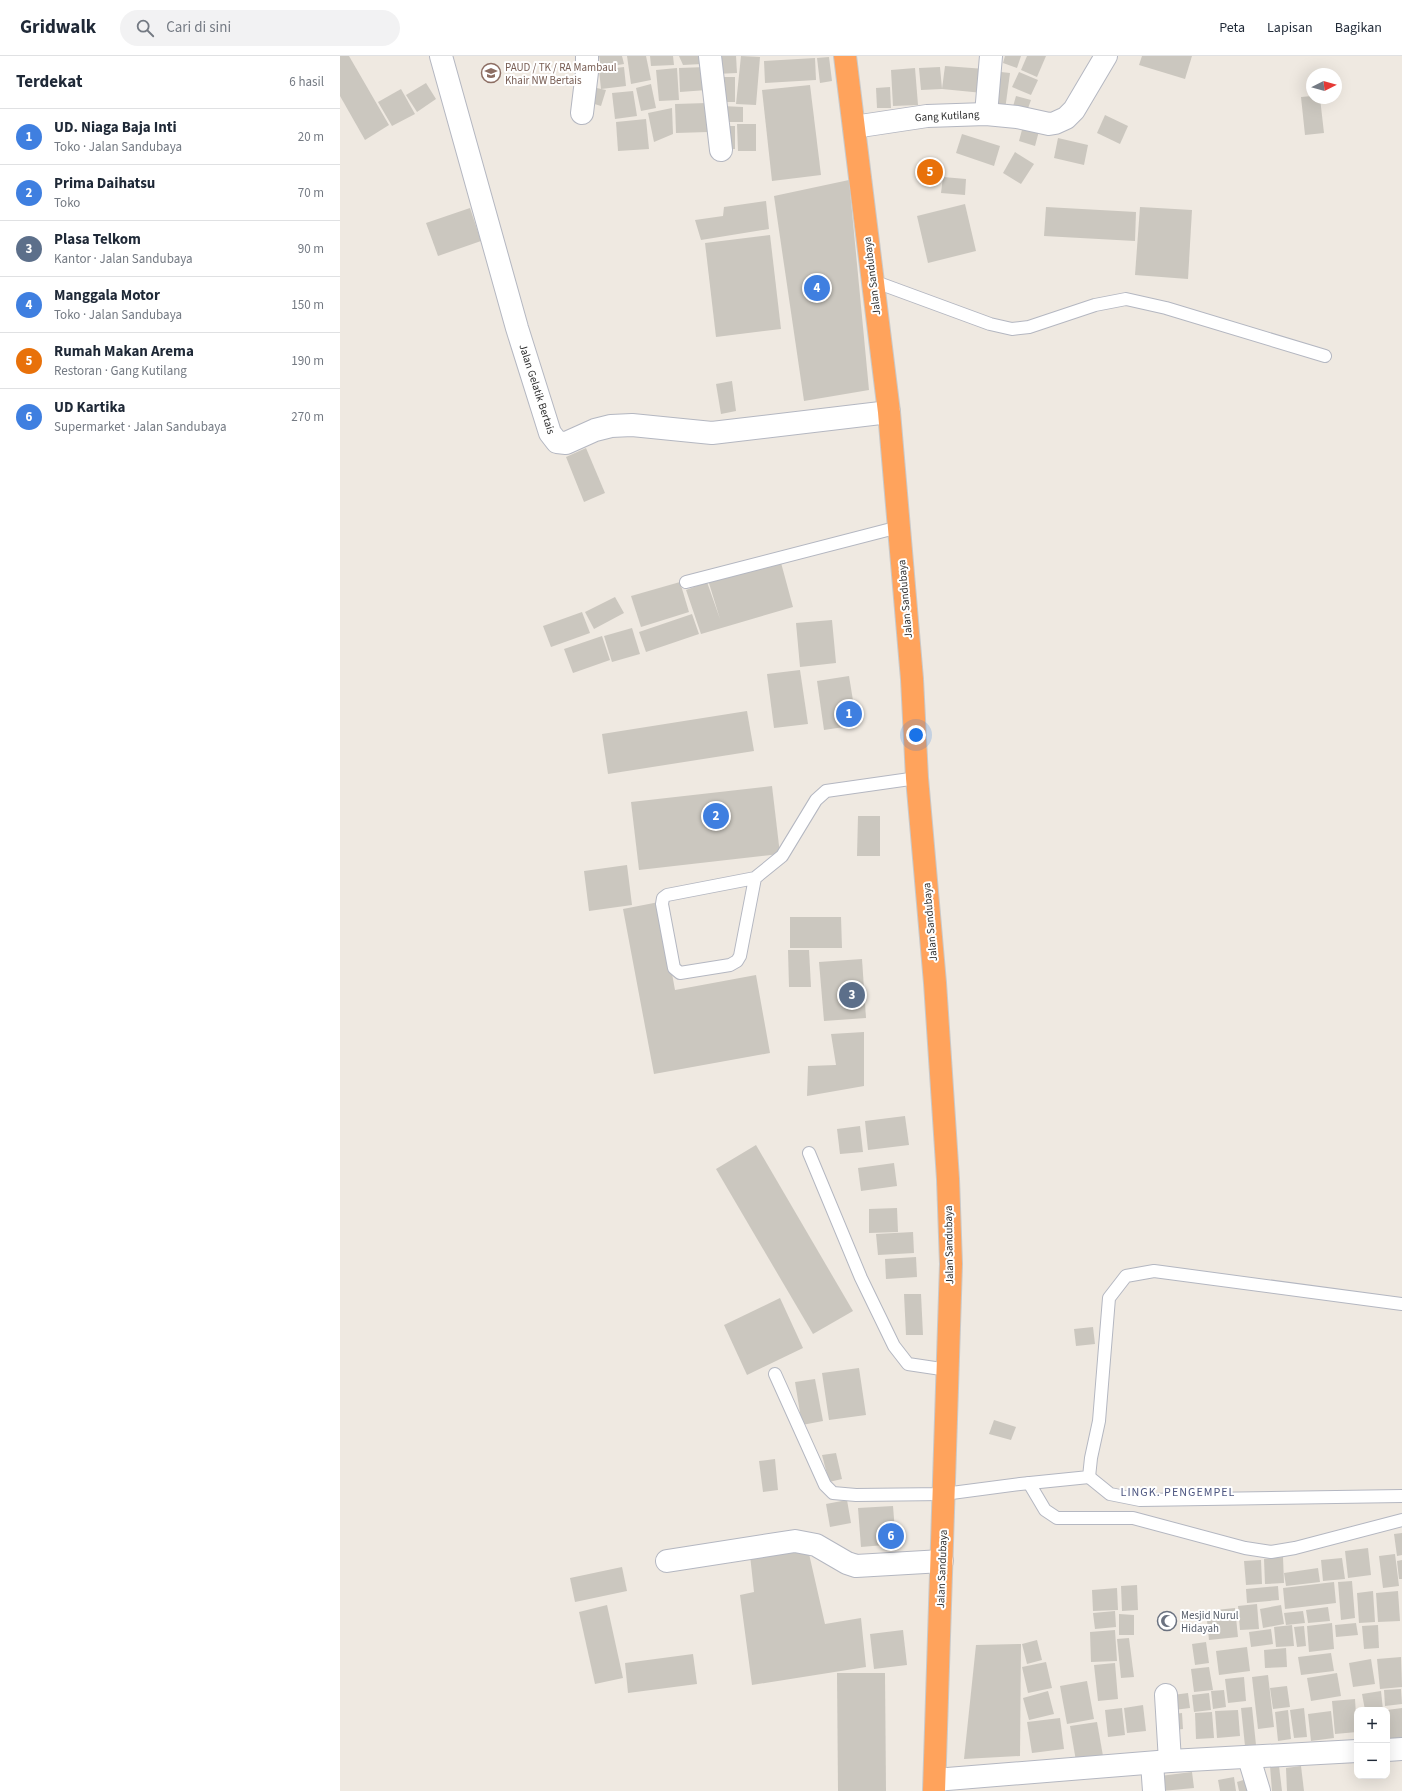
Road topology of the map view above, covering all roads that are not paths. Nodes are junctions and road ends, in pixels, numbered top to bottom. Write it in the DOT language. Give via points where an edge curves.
graph roads {
  1 [pos="441,56"];
  2 [pos="586,56"];
  3 [pos="710,56"];
  4 [pos="845,56"];
  5 [pos="991,56"];
  6 [pos="1106,56"];
  7 [pos="582,113"];
  8 [pos="986,114"];
  9 [pos="854,127"];
  10 [pos="720,150"];
  11 [pos="873,281"];
  12 [pos="1325,356"];
  13 [pos="889,412"];
  14 [pos="899,527"];
  15 [pos="686,582"];
  16 [pos="917,778"];
  17 [pos="755,878"];
  18 [pos="809,1153"];
  19 [pos="1402,1304"];
  20 [pos="948,1370"];
  21 [pos="775,1374"];
  22 [pos="1089,1477"];
  23 [pos="1025,1483"];
  24 [pos="944,1494"];
  25 [pos="1402,1496"];
  26 [pos="1402,1520"];
  27 [pos="667,1561"];
  28 [pos="942,1561"];
  29 [pos="1166,1695"];
  30 [pos="1402,1749"];
  31 [pos="1390,1750"];
  32 [pos="1354,1751"];
  33 [pos="1249,1758"];
  34 [pos="1161,1762"];
  35 [pos="934,1786"];
  36 [pos="1154,1791"];
  37 [pos="1259,1791"];
  1 -- 13 [label="street, Jalan Gelatik Bertais" via="517,328 553,439 566,443 595,430 632,424 712,433"];
  2 -- 7 [label="street" via="587,72"];
  3 -- 10 [label="street"];
  4 -- 9 [label="highway, Jalan Sandubaya"];
  5 -- 8 [label="street"];
  6 -- 8 [label="street, Gang Kutilang" via="1070,115 1055,123"];
  8 -- 9 [label="street, Gang Kutilang" via="927,116"];
  9 -- 11 [label="highway, Jalan Sandubaya"];
  11 -- 12 [label="lane" via="990,324 1012,329 1029,327 1095,305 1126,299 1166,308"];
  11 -- 13 [label="highway, Jalan Sandubaya"];
  13 -- 14 [label="highway, Jalan Sandubaya"];
  14 -- 15 [label="lane"];
  14 -- 16 [label="highway, Jalan Sandubaya" via="912,679"];
  16 -- 17 [label="lane" via="826,791 816,800 782,856"];
  16 -- 20 [label="highway, Jalan Sandubaya" via="935,983 948,1179 951,1264"];
  17 -- 17 [label="lane" via="667,894 663,898 662,904 676,971 680,973 723,967 737,961"];
  18 -- 20 [label="lane" via="861,1278 894,1346 908,1364"];
  19 -- 22 [label="lane" via="1154,1271 1126,1276 1109,1298 1099,1421"];
  20 -- 24 [label="highway, Jalan Sandubaya"];
  21 -- 24 [label="lane" via="825,1484 833,1493 856,1496"];
  22 -- 23 [label="lane"];
  22 -- 25 [label="lane" via="1110,1494 1140,1500"];
  23 -- 24 [label="lane"];
  23 -- 26 [label="lane" via="1045,1510 1057,1518 1133,1518 1245,1548 1271,1552"];
  24 -- 28 [label="highway, Jalan Sandubaya"];
  27 -- 28 [label="street" via="794,1541 816,1545 856,1566"];
  28 -- 35 [label="highway, Jalan Sandubaya"];
  29 -- 34 [label="street"];
  30 -- 31 [label="street"];
  32 -- 33 [label="street"];
  33 -- 34 [label="street"];
  33 -- 37 [label="street"];
  34 -- 35 [label="street" via="1085,1767"];
  34 -- 36 [label="street"];
}
